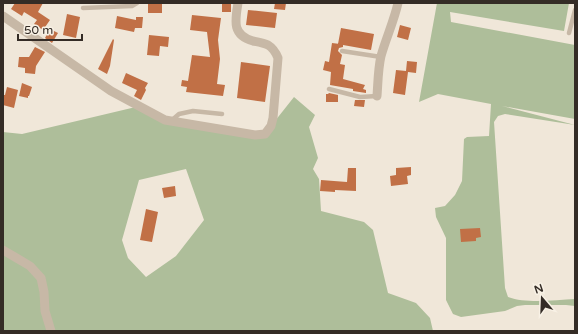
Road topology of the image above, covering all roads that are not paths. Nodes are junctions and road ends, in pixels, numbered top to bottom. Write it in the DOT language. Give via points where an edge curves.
graph roads {
  1 [pos="137,3"];
  2 [pos="238,3"];
  3 [pos="398,3"];
  4 [pos="83,8"];
  5 [pos="575,10"];
  6 [pos="3,16"];
  7 [pos="569,33"];
  8 [pos="342,51"];
  9 [pos="381,57"];
  10 [pos="329,89"];
  11 [pos="377,96"];
  12 [pos="222,114"];
  13 [pos="171,121"];
  14 [pos="3,250"];
  15 [pos="51,331"];
  1 -- 4 [label="lane" via="132,6"];
  2 -- 13 [label="street" via="238,33 245,39 268,45 278,58 271,126 265,134 255,135"];
  3 -- 9 [label="street"];
  5 -- 7 [label="lane"];
  6 -- 13 [label="street" via="111,91"];
  8 -- 9 [label="lane"];
  9 -- 11 [label="street"];
  10 -- 11 [label="lane" via="360,97"];
  12 -- 13 [label="lane" via="193,111 179,114"];
  14 -- 15 [label="street" via="30,266 41,278 45,311"];
}
